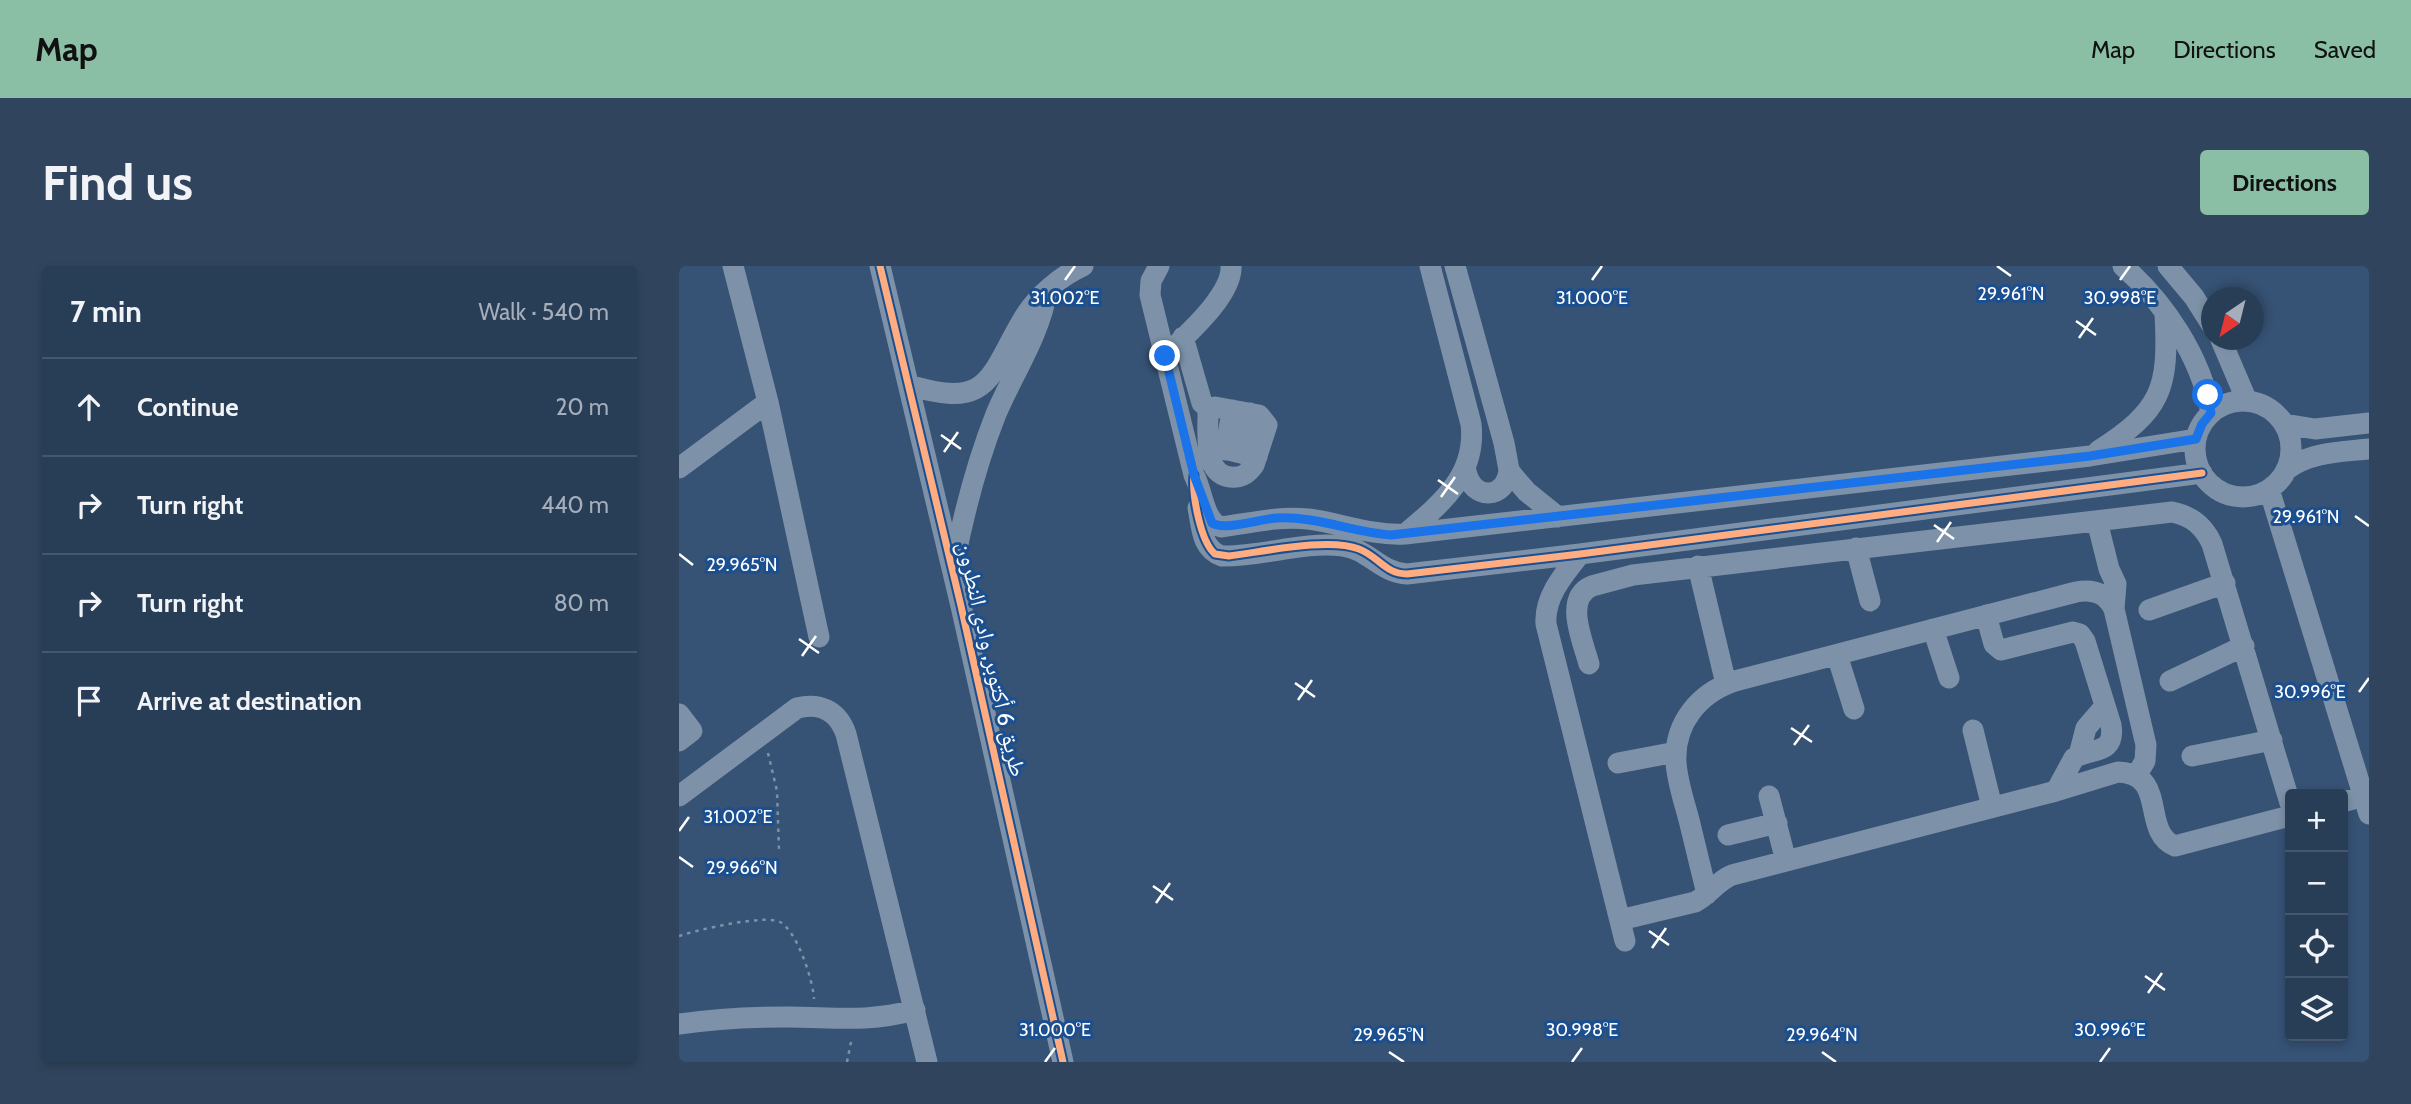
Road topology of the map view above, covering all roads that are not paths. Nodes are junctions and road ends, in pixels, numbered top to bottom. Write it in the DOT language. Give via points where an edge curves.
graph roads {
  1 [pos="733,266"];
  2 [pos="880,266"];
  3 [pos="1083,266"];
  4 [pos="1159,266"];
  5 [pos="1231,266"];
  6 [pos="1430,266"];
  7 [pos="1455,266"];
  8 [pos="2123,266"];
  9 [pos="2168,266"];
  10 [pos="1047,291"];
  11 [pos="2201,308"];
  12 [pos="2165,314"];
  13 [pos="1183,337"];
  14 [pos="2223,350"];
  15 [pos="2226,350"];
  16 [pos="1165,356"];
  17 [pos="2200,371"];
  18 [pos="909,386"];
  19 [pos="2247,401"];
  20 [pos="768,402"];
  21 [pos="1210,409"];
  22 [pos="2211,413"];
  23 [pos="2369,422"];
  24 [pos="2284,424"];
  25 [pos="2196,439"];
  26 [pos="2369,449"];
  27 [pos="2090,456"];
  28 [pos="679,468"];
  29 [pos="1509,470"];
  30 [pos="2286,470"];
  31 [pos="1466,471"];
  32 [pos="2202,473"];
  33 [pos="1194,475"];
  34 [pos="2269,489"];
  35 [pos="1557,517"];
  36 [pos="2097,520"];
  37 [pos="1221,527"];
  38 [pos="1375,534"];
  39 [pos="1405,534"];
  40 [pos="1856,548"];
  41 [pos="1209,549"];
  42 [pos="1580,554"];
  43 [pos="1372,557"];
  44 [pos="1698,566"];
  45 [pos="2109,569"];
  46 [pos="953,572"];
  47 [pos="2225,583"];
  48 [pos="2090,590"];
  49 [pos="1870,601"];
  50 [pos="2114,609"];
  51 [pos="2149,610"];
  52 [pos="1986,615"];
  53 [pos="1933,629"];
  54 [pos="819,637"];
  55 [pos="2244,646"];
  56 [pos="1837,654"];
  57 [pos="1588,664"];
  58 [pos="1949,678"];
  59 [pos="2170,681"];
  60 [pos="1726,684"];
  61 [pos="1854,709"];
  62 [pos="679,714"];
  63 [pos="1973,730"];
  64 [pos="685,736"];
  65 [pos="2272,740"];
  66 [pos="2351,751"];
  67 [pos="1676,752"];
  68 [pos="2192,756"];
  69 [pos="1618,763"];
  70 [pos="2369,770"];
  71 [pos="2136,776"];
  72 [pos="2286,789"];
  73 [pos="2056,791"];
  74 [pos="679,796"];
  75 [pos="1769,796"];
  76 [pos="2348,803"];
  77 [pos="2366,805"];
  78 [pos="1993,807"];
  79 [pos="2285,817"];
  80 [pos="1777,823"];
  81 [pos="1728,835"];
  82 [pos="1786,861"];
  83 [pos="1707,894"];
  84 [pos="915,1010"];
  85 [pos="679,1024"];
  86 [pos="927,1062"];
  87 [pos="1063,1062"];
  1 -- 20 [label="street"];
  2 -- 18 [label="street, طريق 6 أكتوبر, وادى النطرون"];
  3 -- 10 [label="street"];
  4 -- 16 [label="street" via="1150,288"];
  5 -- 13 [label="street" via="1228,285"];
  6 -- 31 [label="street" via="1471,424"];
  7 -- 29 [label="street"];
  8 -- 12 [label="street"];
  9 -- 11 [label="street"];
  10 -- 18 [label="street" via="1025,316 986,382 959,395"];
  10 -- 46 [label="street" via="1043,312 980,459"];
  12 -- 17 [label="street"];
  12 -- 27 [label="street" via="2167,360 2154,402 2136,425"];
  13 -- 16 [label="street"];
  13 -- 21 [label="street" via="1202,403"];
  14 -- 17 [label="street"];
  15 -- 19 [label="street"];
  16 -- 33 [label="street"];
  17 -- 22 [label="street"];
  18 -- 46 [label="street, طريق 6 أكتوبر, وادى النطرون"];
  19 -- 22 [label="street" via="2228,403"];
  19 -- 24 [label="street" via="2272,411"];
  20 -- 28 [label="street"];
  20 -- 54 [label="street"];
  21 -- 21 [label="street" via="1207,414 1234,451 1241,412"];
  22 -- 25 [label="street"];
  23 -- 24 [label="street" via="2315,429"];
  24 -- 30 [label="street" via="2291,447"];
  25 -- 27 [label="street"];
  25 -- 32 [label="street"];
  26 -- 30 [label="street" via="2318,455"];
  27 -- 35 [label="street"];
  29 -- 31 [label="street" via="1504,486 1488,493 1472,487"];
  29 -- 35 [label="street"];
  30 -- 34 [label="street"];
  31 -- 39 [label="street"];
  32 -- 34 [label="street" via="2210,484 2233,496 2252,496"];
  32 -- 42 [label="street"];
  33 -- 37 [label="street" via="1210,519"];
  33 -- 41 [label="street"];
  34 -- 66 [label="street"];
  35 -- 39 [label="street"];
  36 -- 40 [label="street"];
  36 -- 45 [label="street"];
  36 -- 47 [label="street" via="2172,512 2192,519 2209,537"];
  37 -- 38 [label="street" via="1294,518"];
  37 -- 41 [label="street"];
  38 -- 39 [label="street"];
  38 -- 43 [label="street"];
  40 -- 44 [label="street"];
  40 -- 49 [label="street"];
  41 -- 43 [label="street" via="1229,556 1332,545 1360,549"];
  42 -- 43 [label="street" via="1406,574 1392,572"];
  42 -- 83 [label="street" via="1552,594 1546,624 1622,931"];
  44 -- 57 [label="street" via="1633,575 1581,592 1576,610"];
  44 -- 60 [label="street"];
  45 -- 48 [label="street"];
  45 -- 50 [label="street" via="2116,584"];
  46 -- 87 [label="street, طريق 6 أكتوبر, وادى النطرون"];
  47 -- 51 [label="street"];
  47 -- 55 [label="street"];
  48 -- 50 [label="street" via="2105,596"];
  48 -- 52 [label="street"];
  50 -- 71 [label="street" via="2146,745 2145,761"];
  52 -- 53 [label="street"];
  52 -- 73 [label="street" via="1994,644 2001,650 2070,633 2080,634 2085,641 2105,706 2086,728 2080,755 2070,762"];
  53 -- 56 [label="street"];
  53 -- 58 [label="street"];
  55 -- 59 [label="street"];
  55 -- 65 [label="street"];
  56 -- 60 [label="street"];
  56 -- 61 [label="street"];
  60 -- 67 [label="street" via="1694,707 1683,723"];
  62 -- 64 [label="street"];
  63 -- 78 [label="street"];
  65 -- 68 [label="street"];
  65 -- 72 [label="street"];
  66 -- 70 [label="street"];
  66 -- 77 [label="street"];
  67 -- 69 [label="street"];
  67 -- 83 [label="street"];
  71 -- 73 [label="street" via="2118,772"];
  71 -- 79 [label="street" via="2149,790 2159,832 2175,846"];
  73 -- 78 [label="street"];
  74 -- 84 [label="street" via="797,708 828,709 842,724"];
  75 -- 80 [label="street"];
  76 -- 77 [label="street"];
  78 -- 82 [label="street"];
  80 -- 81 [label="street"];
  80 -- 82 [label="street"];
  82 -- 83 [label="street" via="1733,875"];
  84 -- 85 [label="street" via="875,1019 750,1018"];
  84 -- 86 [label="street"];
}
